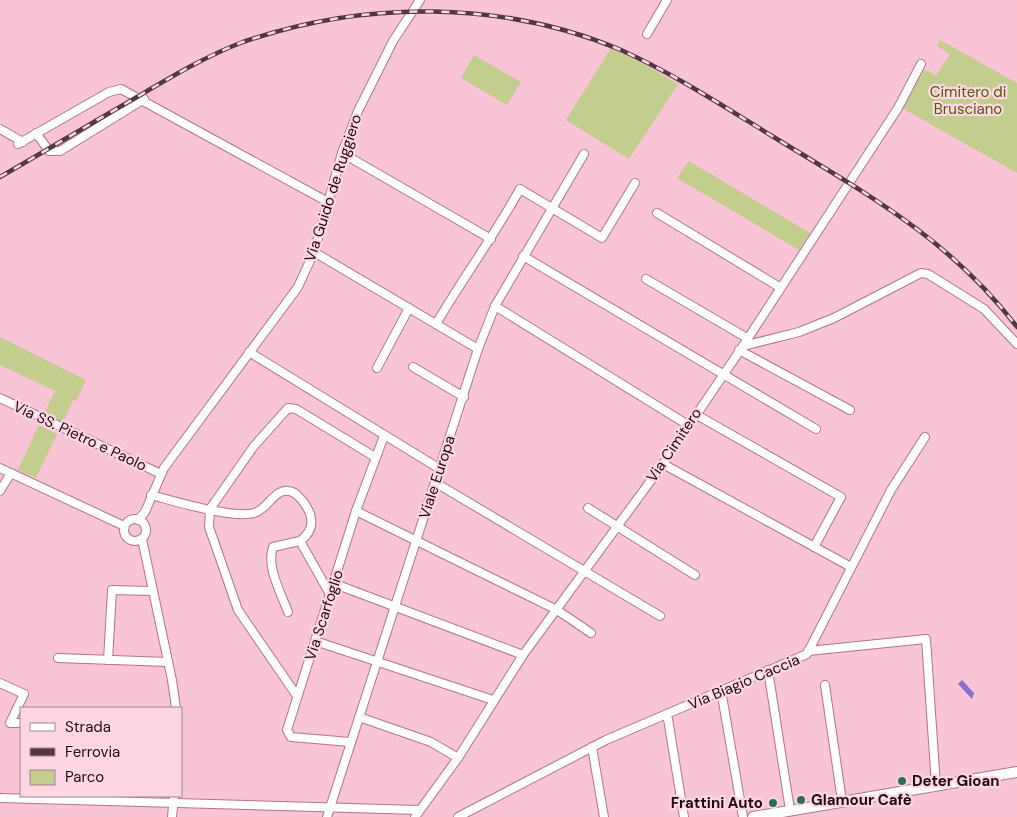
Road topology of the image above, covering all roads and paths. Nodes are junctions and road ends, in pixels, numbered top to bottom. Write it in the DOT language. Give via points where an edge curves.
graph roads {
  1 [pos="420,0"];
  2 [pos="667,0"];
  3 [pos="647,34"];
  4 [pos="921,64"];
  5 [pos="144,99"];
  6 [pos="0,129"];
  7 [pos="36,133"];
  8 [pos="342,153"];
  9 [pos="584,154"];
  10 [pos="635,183"];
  11 [pos="328,202"];
  12 [pos="552,208"];
  13 [pos="657,213"];
  14 [pos="491,239"];
  15 [pos="314,252"];
  16 [pos="523,256"];
  17 [pos="646,279"];
  18 [pos="781,288"];
  19 [pos="495,306"];
  20 [pos="409,308"];
  21 [pos="436,324"];
  22 [pos="747,338"];
  23 [pos="1017,344"];
  24 [pos="741,348"];
  25 [pos="478,350"];
  26 [pos="249,352"];
  27 [pos="413,367"];
  28 [pos="377,368"];
  29 [pos="722,374"];
  30 [pos="464,397"];
  31 [pos="0,398"];
  32 [pos="850,410"];
  33 [pos="695,414"];
  34 [pos="688,425"];
  35 [pos="816,430"];
  36 [pos="384,436"];
  37 [pos="925,437"];
  38 [pos="375,457"];
  39 [pos="663,464"];
  40 [pos="0,468"];
  41 [pos="440,469"];
  42 [pos="11,473"];
  43 [pos="161,474"];
  44 [pos="436,483"];
  45 [pos="0,491"];
  46 [pos="151,495"];
  47 [pos="588,508"];
  48 [pos="210,509"];
  49 [pos="356,511"];
  50 [pos="138,520"];
  51 [pos="124,526"];
  52 [pos="616,527"];
  53 [pos="142,539"];
  54 [pos="300,541"];
  55 [pos="416,542"];
  56 [pos="814,547"];
  57 [pos="851,567"];
  58 [pos="586,571"];
  59 [pos="696,575"];
  60 [pos="335,584"];
  61 [pos="152,591"];
  62 [pos="331,596"];
  63 [pos="395,606"];
  64 [pos="557,610"];
  65 [pos="288,612"];
  66 [pos="660,616"];
  67 [pos="591,633"];
  68 [pos="315,641"];
  69 [pos="808,651"];
  70 [pos="523,655"];
  71 [pos="58,658"];
  72 [pos="108,660"];
  73 [pos="377,661"];
  74 [pos="168,662"];
  75 [pos="768,670"];
  76 [pos="0,683"];
  77 [pos="825,685"];
  78 [pos="721,690"];
  79 [pos="298,696"];
  80 [pos="493,700"];
  81 [pos="176,707"];
  82 [pos="359,717"];
  83 [pos="668,719"];
  84 [pos="20,723"];
  85 [pos="350,742"];
  86 [pos="592,747"];
  87 [pos="458,758"];
  88 [pos="1017,772"];
  89 [pos="936,786"];
  90 [pos="0,798"];
  91 [pos="174,800"];
  92 [pos="842,801"];
  93 [pos="330,806"];
  94 [pos="790,810"];
  95 [pos="417,814"];
  96 [pos="172,817"];
  97 [pos="327,817"];
  98 [pos="458,817"];
  99 [pos="604,817"];
  100 [pos="684,817"];
  101 [pos="743,817"];
  102 [pos="753,817"];
  1 -- 8 [label="street, Via Guido de Ruggiero" via="383,59"];
  2 -- 3 [label="street"];
  4 -- 18 [label="street, Via Cimitero" via="898,108"];
  5 -- 7 [label="street" via="127,90 116,89"];
  5 -- 7 [label="street" via="60,151 49,151"];
  5 -- 11 [label="street"];
  6 -- 7 [label="street" via="20,143"];
  8 -- 11 [label="street, Via Guido de Ruggiero"];
  8 -- 14 [label="street"];
  9 -- 12 [label="street, Viale Europa"];
  10 -- 12 [label="street" via="602,238"];
  11 -- 15 [label="street, Via Guido de Ruggiero"];
  12 -- 14 [label="street" via="520,189"];
  12 -- 16 [label="street, Viale Europa"];
  13 -- 18 [label="street"];
  14 -- 21 [label="street"];
  15 -- 20 [label="street"];
  15 -- 26 [label="street, Via Guido de Ruggiero" via="298,287"];
  16 -- 19 [label="street, Viale Europa"];
  16 -- 29 [label="street"];
  17 -- 22 [label="street"];
  18 -- 22 [label="street, Via Cimitero"];
  19 -- 25 [label="street, Viale Europa"];
  19 -- 34 [label="street"];
  20 -- 21 [label="street"];
  20 -- 28 [label="street"];
  21 -- 25 [label="street"];
  22 -- 24 [label="street, Via Cimitero"];
  23 -- 24 [label="street" via="984,309 922,273 834,318 799,332"];
  24 -- 29 [label="street, Via Cimitero"];
  24 -- 32 [label="street"];
  25 -- 30 [label="street, Viale Europa"];
  26 -- 36 [label="street"];
  26 -- 43 [label="street, Via Guido de Ruggiero"];
  27 -- 30 [label="street"];
  29 -- 33 [label="street, Via Cimitero"];
  29 -- 35 [label="street"];
  30 -- 41 [label="street, Viale Europa"];
  31 -- 43 [label="street, Via SS. Pietro e Paolo"];
  33 -- 34 [label="street, Via Cimitero"];
  33 -- 56 [label="street" via="841,497"];
  34 -- 39 [label="street, Via Cimitero"];
  36 -- 38 [label="street, Via Scarfoglio"];
  36 -- 41 [label="street"];
  37 -- 57 [label="street, Via Biagio Caccia" via="895,483"];
  38 -- 48 [label="street" via="296,409 288,408 254,446"];
  38 -- 49 [label="street, Via Scarfoglio"];
  39 -- 52 [label="street, Via Cimitero"];
  39 -- 56 [label="street"];
  40 -- 42 [label="street"];
  41 -- 44 [label="street, Viale Europa"];
  42 -- 45 [label="street"];
  42 -- 51 [label="street"];
  43 -- 46 [label="street, Via Guido de Ruggiero"];
  44 -- 55 [label="street, Viale Europa"];
  44 -- 58 [label="street"];
  46 -- 48 [label="street"];
  46 -- 50 [label="street, Via Guido de Ruggiero" via="145,512"];
  47 -- 52 [label="street"];
  48 -- 54 [label="street" via="251,514 264,508 280,492 288,490 295,493 312,517 310,530"];
  48 -- 79 [label="street" via="209,527 238,610"];
  49 -- 55 [label="street"];
  49 -- 60 [label="street, Via Scarfoglio"];
  50 -- 51 [label="street" via="129,521"];
  50 -- 53 [label="street" via="146,530"];
  51 -- 53 [label="street" via="128,539 135,542"];
  52 -- 58 [label="street, Via Cimitero"];
  52 -- 59 [label="street"];
  53 -- 61 [label="street"];
  54 -- 62 [label="street"];
  54 -- 65 [label="street" via="278,544 271,553 271,565"];
  55 -- 63 [label="street, Viale Europa"];
  55 -- 64 [label="street"];
  56 -- 57 [label="street"];
  57 -- 69 [label="street, Via Biagio Caccia"];
  58 -- 64 [label="street, Via Cimitero"];
  58 -- 66 [label="street"];
  60 -- 62 [label="street, Via Scarfoglio"];
  60 -- 63 [label="street"];
  61 -- 72 [label="street" via="112,590"];
  61 -- 74 [label="street"];
  62 -- 68 [label="street, Via Scarfoglio"];
  63 -- 70 [label="street"];
  63 -- 73 [label="street, Viale Europa"];
  64 -- 67 [label="street"];
  64 -- 70 [label="street, Via Cimitero"];
  68 -- 73 [label="street"];
  68 -- 79 [label="street, Via Scarfoglio"];
  69 -- 75 [label="street, Via Biagio Caccia" via="804,656"];
  69 -- 89 [label="street" via="927,640"];
  70 -- 80 [label="street, Via Cimitero"];
  71 -- 72 [label="street"];
  72 -- 74 [label="street"];
  73 -- 80 [label="street"];
  73 -- 82 [label="street, Viale Europa"];
  74 -- 81 [label="street"];
  75 -- 78 [label="street, Via Biagio Caccia"];
  75 -- 94 [label="street"];
  76 -- 84 [label="street" via="24,694 10,723"];
  77 -- 92 [label="street"];
  78 -- 86 [label="street, Via Biagio Caccia"];
  78 -- 101 [label="street"];
  79 -- 85 [label="street, Via Scarfoglio" via="286,730 292,738"];
  80 -- 87 [label="street, Via Cimitero"];
  82 -- 85 [label="street, Viale Europa"];
  82 -- 87 [label="street" via="432,742"];
  83 -- 100 [label="street"];
  85 -- 93 [label="street, Viale Europa"];
  86 -- 98 [label="street, Via Biagio Caccia"];
  86 -- 99 [label="street"];
  87 -- 95 [label="street, Via Cimitero"];
  88 -- 89 [label="street"];
  89 -- 92 [label="street"];
  90 -- 91 [label="street"];
  91 -- 93 [label="street"];
  91 -- 96 [label="street"];
  92 -- 94 [label="street"];
  93 -- 95 [label="street"];
  93 -- 97 [label="street, Viale Europa"];
  94 -- 102 [label="street"];
}
